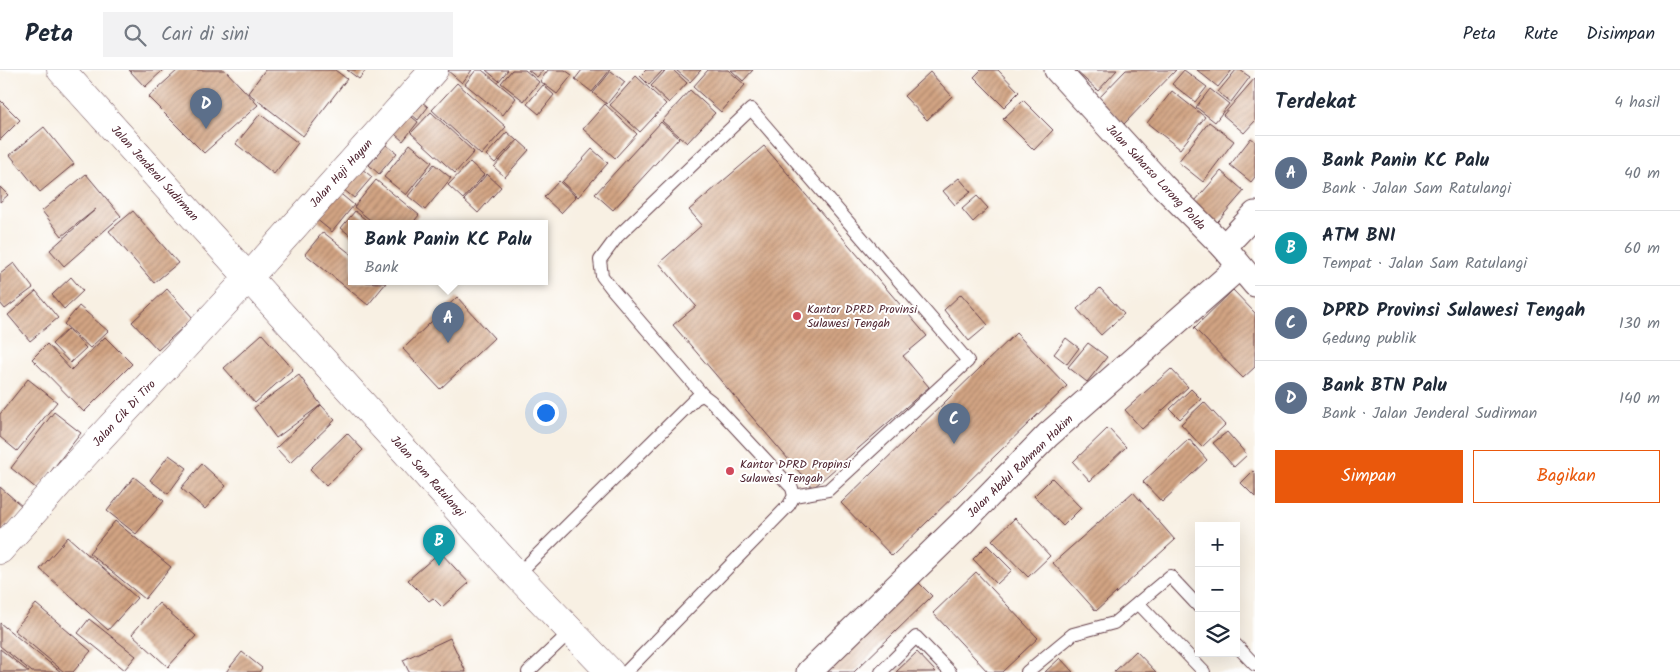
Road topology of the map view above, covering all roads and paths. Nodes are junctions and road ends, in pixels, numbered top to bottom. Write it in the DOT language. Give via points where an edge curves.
graph roads {
  1 [pos="61,70"];
  2 [pos="434,70"];
  3 [pos="1057,70"];
  4 [pos="1255,214"];
  5 [pos="1224,247"];
  6 [pos="1247,276"];
  7 [pos="249,277"];
  8 [pos="704,395"];
  9 [pos="794,496"];
  10 [pos="0,550"];
  11 [pos="517,575"];
  12 [pos="1138,603"];
  13 [pos="1195,603"];
  14 [pos="571,631"];
  15 [pos="1240,649"];
  16 [pos="1255,665"];
  17 [pos="528,672"];
  18 [pos="610,672"];
  19 [pos="626,672"];
  20 [pos="809,672"];
  21 [pos="881,672"];
  22 [pos="950,672"];
  23 [pos="1028,672"];
  24 [pos="1204,672"];
  1 -- 7 [label="main road, Jalan Jenderal Sudirman"];
  2 -- 7 [label="main road, Jalan Haji Hayun"];
  3 -- 5 [label="street, Jalan Suharso Lorong Polda" via="1163,186"];
  4 -- 5 [label="street"];
  5 -- 6 [label="street, Jalan Suharso Lorong Polda"];
  6 -- 20 [label="street, Jalan Abdul Rahman Hakim" via="1048,435"];
  7 -- 10 [label="main road, Jalan Cik Di Tiro"];
  7 -- 11 [label="main road, Jalan Sam Ratulangi"];
  8 -- 9 [label="lane" via="792,488"];
  8 -- 9 [label="lane" via="612,289 602,276 600,260 616,237 751,108 968,361 828,490"];
  8 -- 11 [label="lane" via="696,398"];
  9 -- 19 [label="lane" via="789,505"];
  11 -- 14 [label="main road, Jalan Sam Ratulangi"];
  12 -- 13 [label="lane" via="1170,576"];
  12 -- 23 [label="lane" via="1114,623 1073,634"];
  12 -- 24 [label="lane"];
  14 -- 17 [label="lane"];
  14 -- 18 [label="main road, Jalan Sam Ratulangi"];
  15 -- 16 [label="lane"];
  21 -- 22 [label="lane" via="916,637"];
}
